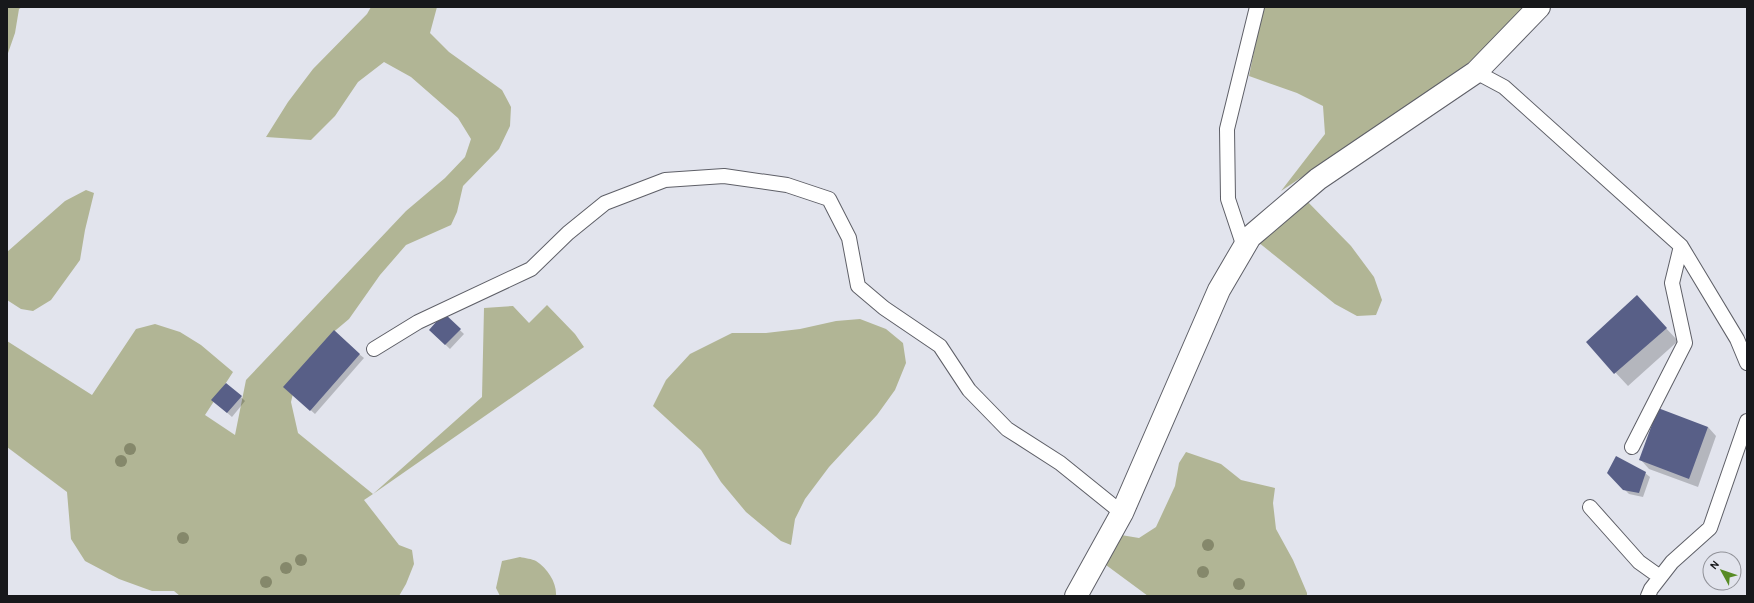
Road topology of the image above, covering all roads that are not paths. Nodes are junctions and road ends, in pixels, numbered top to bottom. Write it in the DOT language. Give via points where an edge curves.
graph roads {
  1 [pos="1257,7"];
  2 [pos="1539,7"];
  3 [pos="1476,72"];
  4 [pos="1244,246"];
  5 [pos="1680,246"];
  6 [pos="374,349"];
  7 [pos="1747,363"];
  8 [pos="1747,421"];
  9 [pos="1632,447"];
  10 [pos="1590,507"];
  11 [pos="1122,513"];
  12 [pos="1660,577"];
  13 [pos="1076,596"];
  14 [pos="1648,596"];
  1 -- 4 [label="lane" via="1227,128 1228,199"];
  2 -- 3 [label="street"];
  3 -- 4 [label="street" via="1318,179 1250,236"];
  3 -- 5 [label="lane" via="1504,87"];
  4 -- 11 [label="street" via="1219,290"];
  5 -- 7 [label="lane" via="1737,339"];
  5 -- 9 [label="lane" via="1672,283 1685,343"];
  6 -- 11 [label="lane" via="418,322 531,268 605,203 665,180 724,176 787,185 829,199 849,238 858,286 884,308 940,346 969,390 1007,429 1060,463"];
  8 -- 12 [label="lane" via="1710,528 1672,562"];
  10 -- 12 [label="lane" via="1639,562"];
  11 -- 13 [label="street"];
  12 -- 14 [label="lane"];
}
